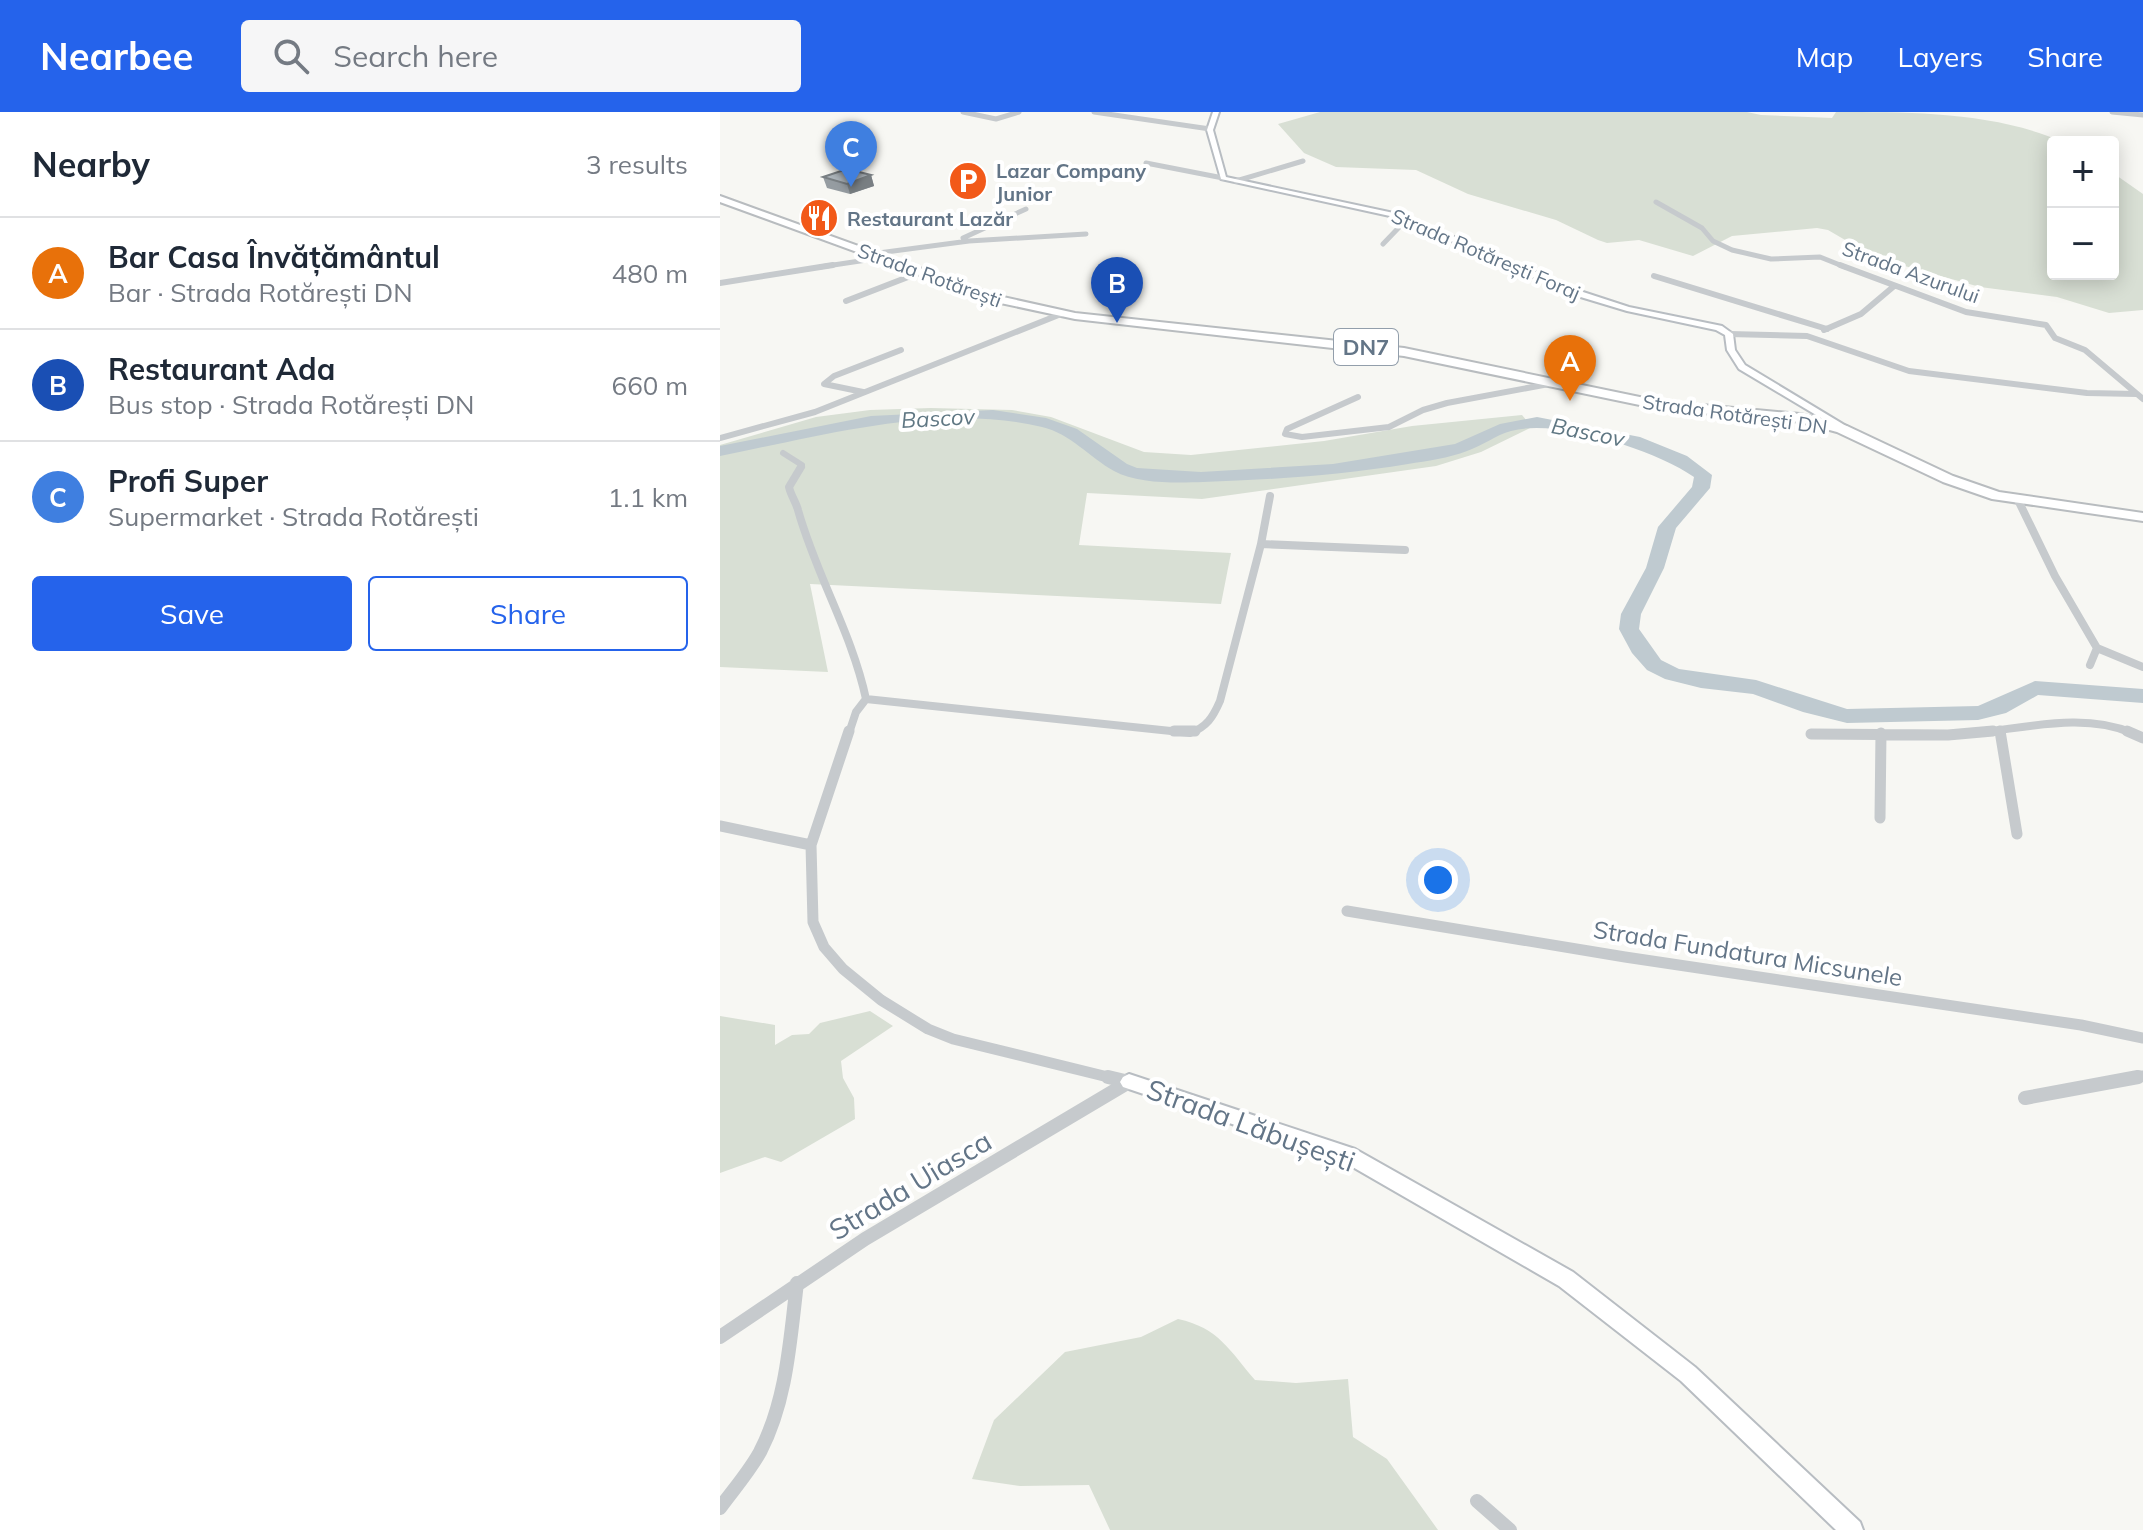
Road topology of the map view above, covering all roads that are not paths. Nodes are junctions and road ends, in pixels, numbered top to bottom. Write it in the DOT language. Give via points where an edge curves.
graph roads {
  1 [pos="963,112"];
  2 [pos="1019,112"];
  3 [pos="1094,112"];
  4 [pos="1216,112"];
  5 [pos="2112,112"];
  6 [pos="2143,115"];
  7 [pos="1210,129"];
  8 [pos="1303,161"];
  9 [pos="1146,163"];
  10 [pos="1223,178"];
  11 [pos="1236,181"];
  12 [pos="720,199"];
  13 [pos="1656,202"];
  14 [pos="1026,209"];
  15 [pos="1408,218"];
  16 [pos="1086,234"];
  17 [pos="952,242"];
  18 [pos="1383,244"];
  19 [pos="877,256"];
  20 [pos="921,272"];
  21 [pos="1654,276"];
  22 [pos="720,283"];
  23 [pos="1893,287"];
  24 [pos="846,301"];
  25 [pos="1061,314"];
  26 [pos="1099,319"];
  27 [pos="1827,329"];
  28 [pos="1729,334"];
  29 [pos="1807,336"];
  30 [pos="901,350"];
  31 [pos="1554,383"];
  32 [pos="863,392"];
  33 [pos="1358,397"];
  34 [pos="2140,397"];
  35 [pos="1819,414"];
  36 [pos="1800,418"];
  37 [pos="1856,435"];
  38 [pos="720,438"];
  39 [pos="783,453"];
  40 [pos="1270,496"];
  41 [pos="2018,500"];
  42 [pos="2143,517"];
  43 [pos="1261,544"];
  44 [pos="1405,550"];
  45 [pos="2097,648"];
  46 [pos="2090,665"];
  47 [pos="2143,667"];
  48 [pos="866,699"];
  49 [pos="2000,730"];
  50 [pos="1881,733"];
  51 [pos="1811,734"];
  52 [pos="2143,738"];
  53 [pos="1880,818"];
  54 [pos="720,826"];
  55 [pos="2017,834"];
  56 [pos="811,845"];
  57 [pos="1347,911"];
  58 [pos="2143,1038"];
  59 [pos="2143,1076"];
  60 [pos="1129,1082"];
  61 [pos="2025,1098"];
  62 [pos="797,1283"];
  63 [pos="720,1337"];
  64 [pos="1477,1501"];
  65 [pos="720,1508"];
  66 [pos="1510,1530"];
  67 [pos="1852,1530"];
  1 -- 2 [label="street" via="996,119"];
  3 -- 7 [label="street"];
  4 -- 7 [label="street"];
  5 -- 6 [label="street"];
  7 -- 10 [label="street"];
  8 -- 11 [label="street"];
  9 -- 10 [label="street, Strada Rotărești Foraj"];
  10 -- 11 [label="street, Strada Rotărești Foraj"];
  11 -- 15 [label="street, Strada Rotărești Foraj"];
  12 -- 19 [label="highway, Strada Rotărești / DN7"];
  13 -- 23 [label="street, Strada Azurului" via="1702,228 1723,247 1764,258 1820,257"];
  14 -- 17 [label="street"];
  15 -- 18 [label="street"];
  15 -- 28 [label="street, Strada Rotărești Foraj" via="1577,293 1711,325"];
  16 -- 17 [label="street"];
  17 -- 19 [label="street"];
  19 -- 20 [label="highway, Strada Rotărești / DN7"];
  19 -- 22 [label="street"];
  20 -- 24 [label="street"];
  20 -- 25 [label="highway, Strada Rotărești / DN7" via="1009,303"];
  21 -- 27 [label="street"];
  23 -- 27 [label="street, Strada Rotărești Foraj" via="1861,314"];
  23 -- 34 [label="street, Strada Azurului" via="1966,312 2046,325 2055,338 2085,350"];
  25 -- 26 [label="highway, Strada Rotărești / DN7"];
  25 -- 32 [label="street"];
  26 -- 31 [label="highway, Strada Rotărești DN / DN7" via="1404,352"];
  27 -- 29 [label="street, Strada Rotărești Foraj"];
  28 -- 29 [label="street, Strada Rotărești Foraj"];
  28 -- 35 [label="street" via="1742,367"];
  29 -- 34 [label="street, Strada Rotărești Foraj" via="1909,371"];
  30 -- 32 [label="street" via="824,384"];
  31 -- 33 [label="street, Strada Rotărești DN" via="1447,403 1389,427 1302,437 1285,434"];
  31 -- 36 [label="highway, Strada Rotărești DN / DN7" via="1674,407"];
  32 -- 38 [label="street" via="815,412"];
  35 -- 36 [label="street"];
  35 -- 37 [label="street"];
  36 -- 37 [label="highway, Strada Rotărești DN / DN7"];
  37 -- 41 [label="highway, Strada Rotărești DN / DN7" via="1948,479"];
  39 -- 48 [label="street" via="802,465 790,493 859,666"];
  40 -- 43 [label="street"];
  41 -- 42 [label="highway, Strada Rotărești DN / DN7"];
  41 -- 45 [label="street"];
  43 -- 44 [label="street"];
  43 -- 48 [label="street" via="1220,701 1203,730 1190,733"];
  45 -- 46 [label="street"];
  45 -- 47 [label="street"];
  48 -- 56 [label="street, Strada Lăbușești" via="856,712"];
  49 -- 50 [label="street"];
  49 -- 52 [label="street" via="2033,724 2126,728"];
  49 -- 55 [label="street"];
  50 -- 51 [label="street"];
  50 -- 53 [label="street"];
  54 -- 56 [label="street"];
  56 -- 60 [label="street, Strada Lăbușești" via="813,922 824,947 881,1000 953,1039"];
  57 -- 58 [label="street, Strada Fundatura Micsunele"];
  59 -- 61 [label="street"];
  60 -- 62 [label="street, Strada Uiasca"];
  60 -- 67 [label="street, Strada Lăbușești" via="1349,1155 1566,1279 1688,1374"];
  62 -- 63 [label="street, Strada Uiasca"];
  62 -- 65 [label="street" via="776,1415 759,1454"];
  64 -- 66 [label="street"];
}
